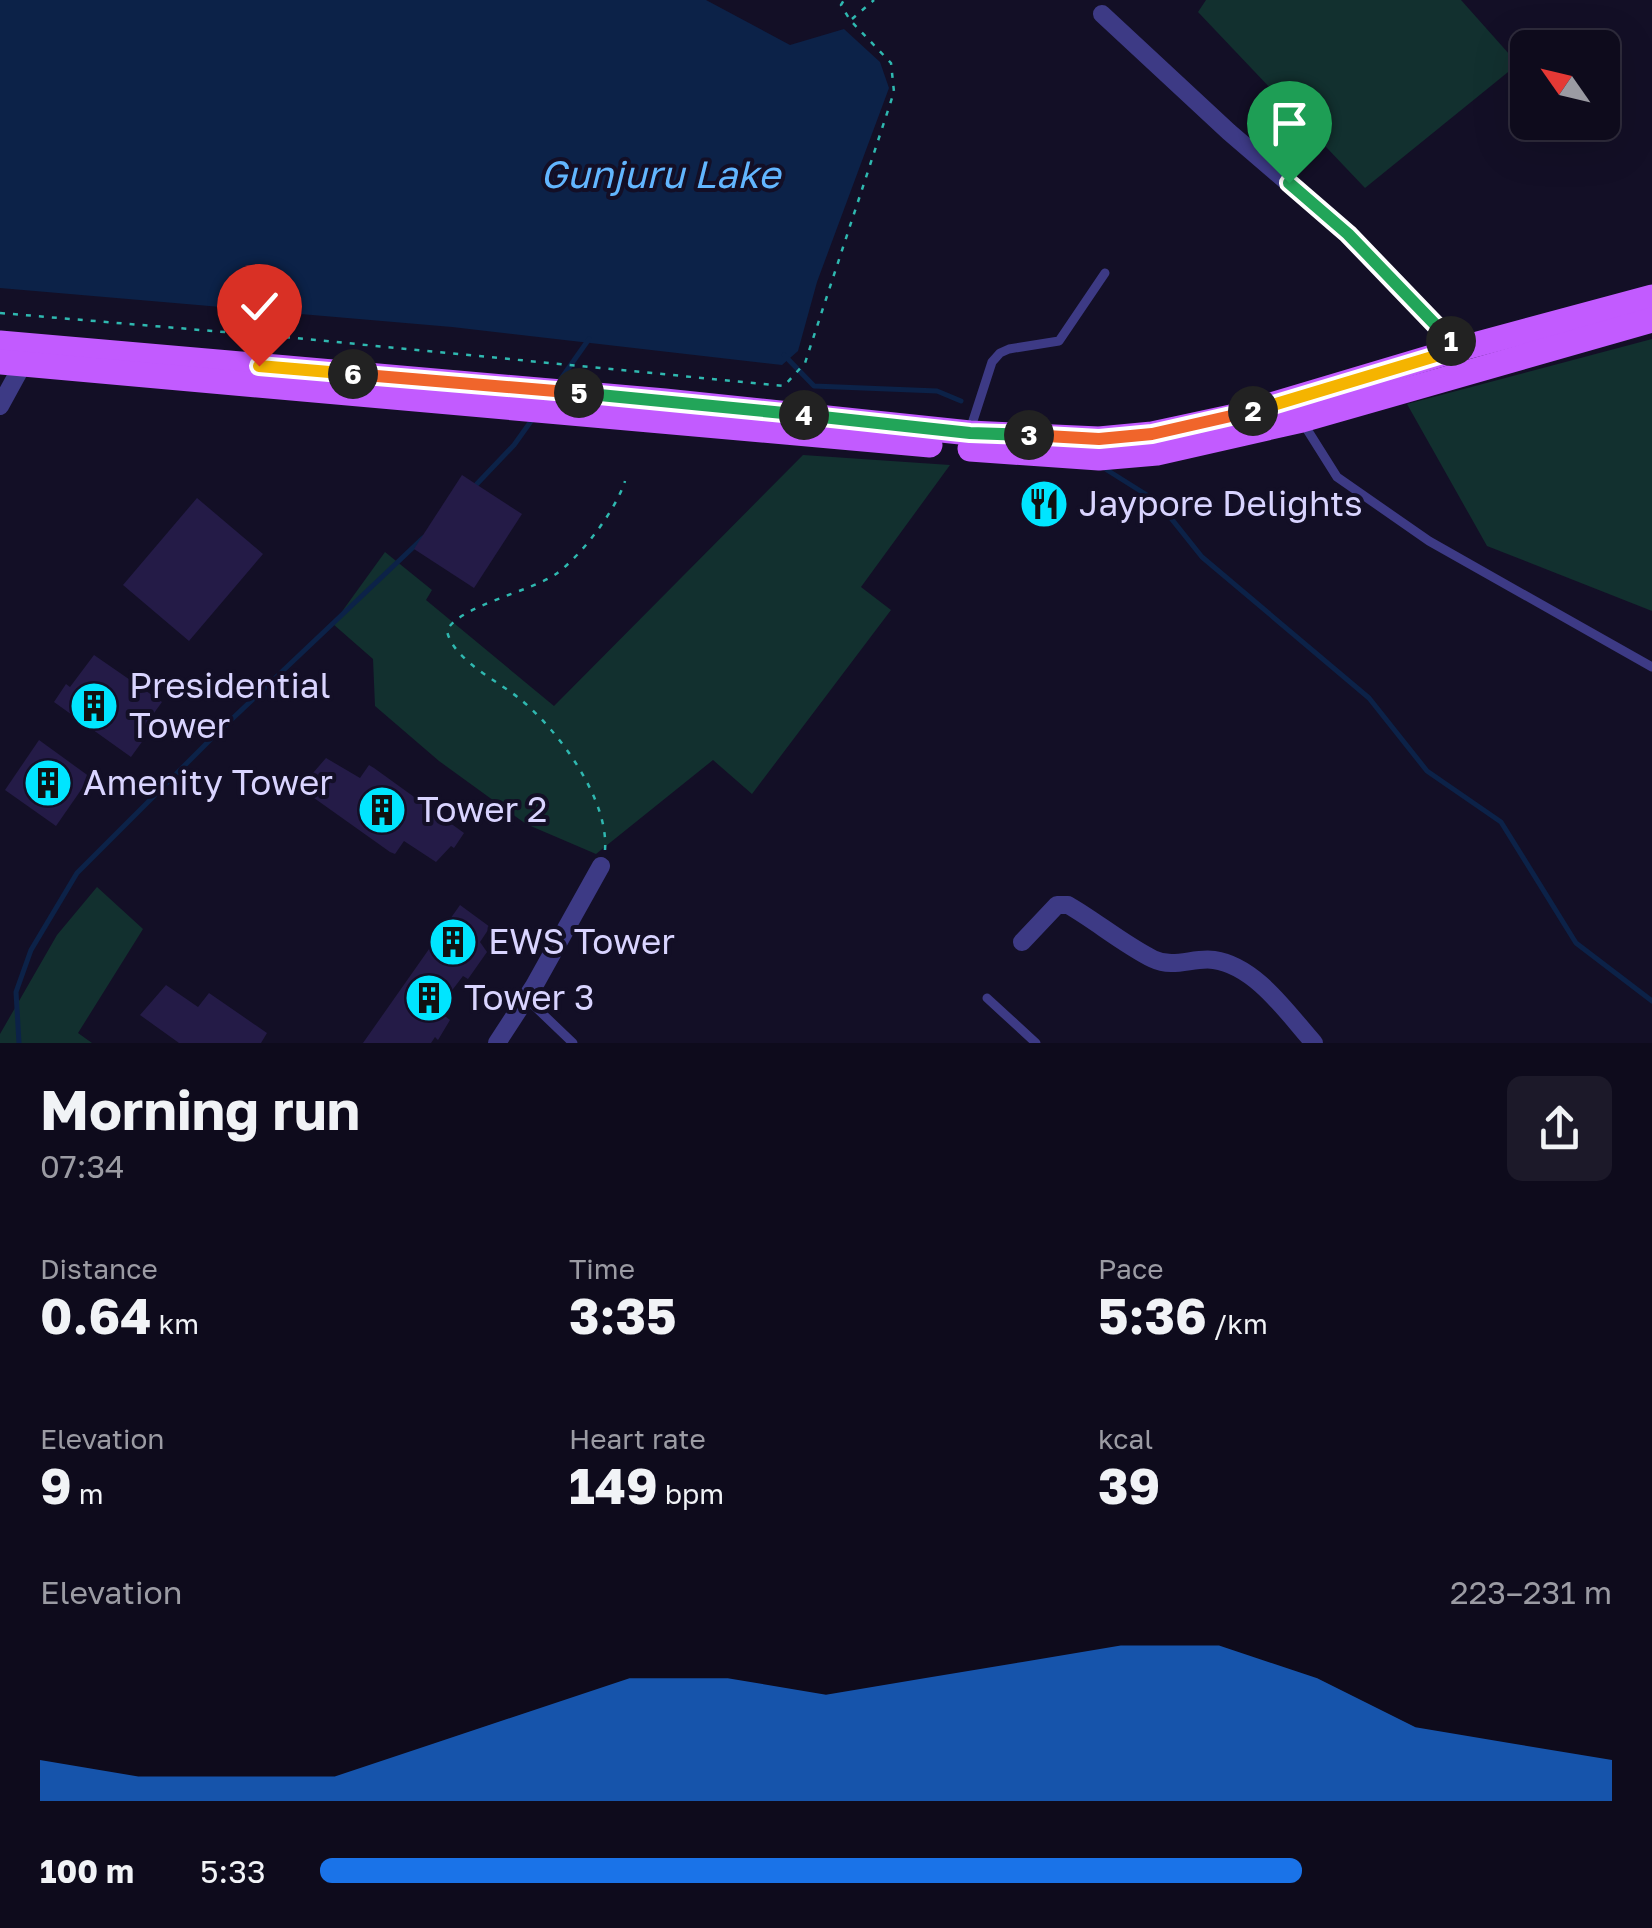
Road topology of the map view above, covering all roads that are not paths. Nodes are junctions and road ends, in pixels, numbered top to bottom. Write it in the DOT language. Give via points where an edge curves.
graph roads {
  1 [pos="1102,14"];
  2 [pos="1106,272"];
  3 [pos="1652,297"];
  4 [pos="1652,320"];
  5 [pos="0,343"];
  6 [pos="1459,349"];
  7 [pos="12,363"];
  8 [pos="0,406"];
  9 [pos="1302,420"];
  10 [pos="970,433"];
  11 [pos="1652,667"];
  12 [pos="600,866"];
  13 [pos="1022,942"];
  14 [pos="526,998"];
  15 [pos="987,998"];
  16 [pos="497,1043"];
  17 [pos="573,1043"];
  18 [pos="1036,1043"];
  19 [pos="1314,1043"];
  1 -- 6 [label="street" via="1348,234"];
  2 -- 10 [label="lane" via="1059,341 1009,349 992,362"];
  3 -- 6 [label="main road"];
  4 -- 9 [label="main road"];
  5 -- 10 [label="main road"];
  6 -- 10 [label="main road" via="1231,418 1152,434 1099,439"];
  7 -- 8 [label="street"];
  7 -- 9 [label="main road" via="1099,458 1157,453"];
  9 -- 11 [label="lane" via="1337,477 1430,541"];
  12 -- 14 [label="street"];
  13 -- 19 [label="street" via="1057,905 1068,905 1154,960 1230,964 1262,986"];
  14 -- 16 [label="street"];
  14 -- 17 [label="lane"];
  15 -- 18 [label="lane"];
}
